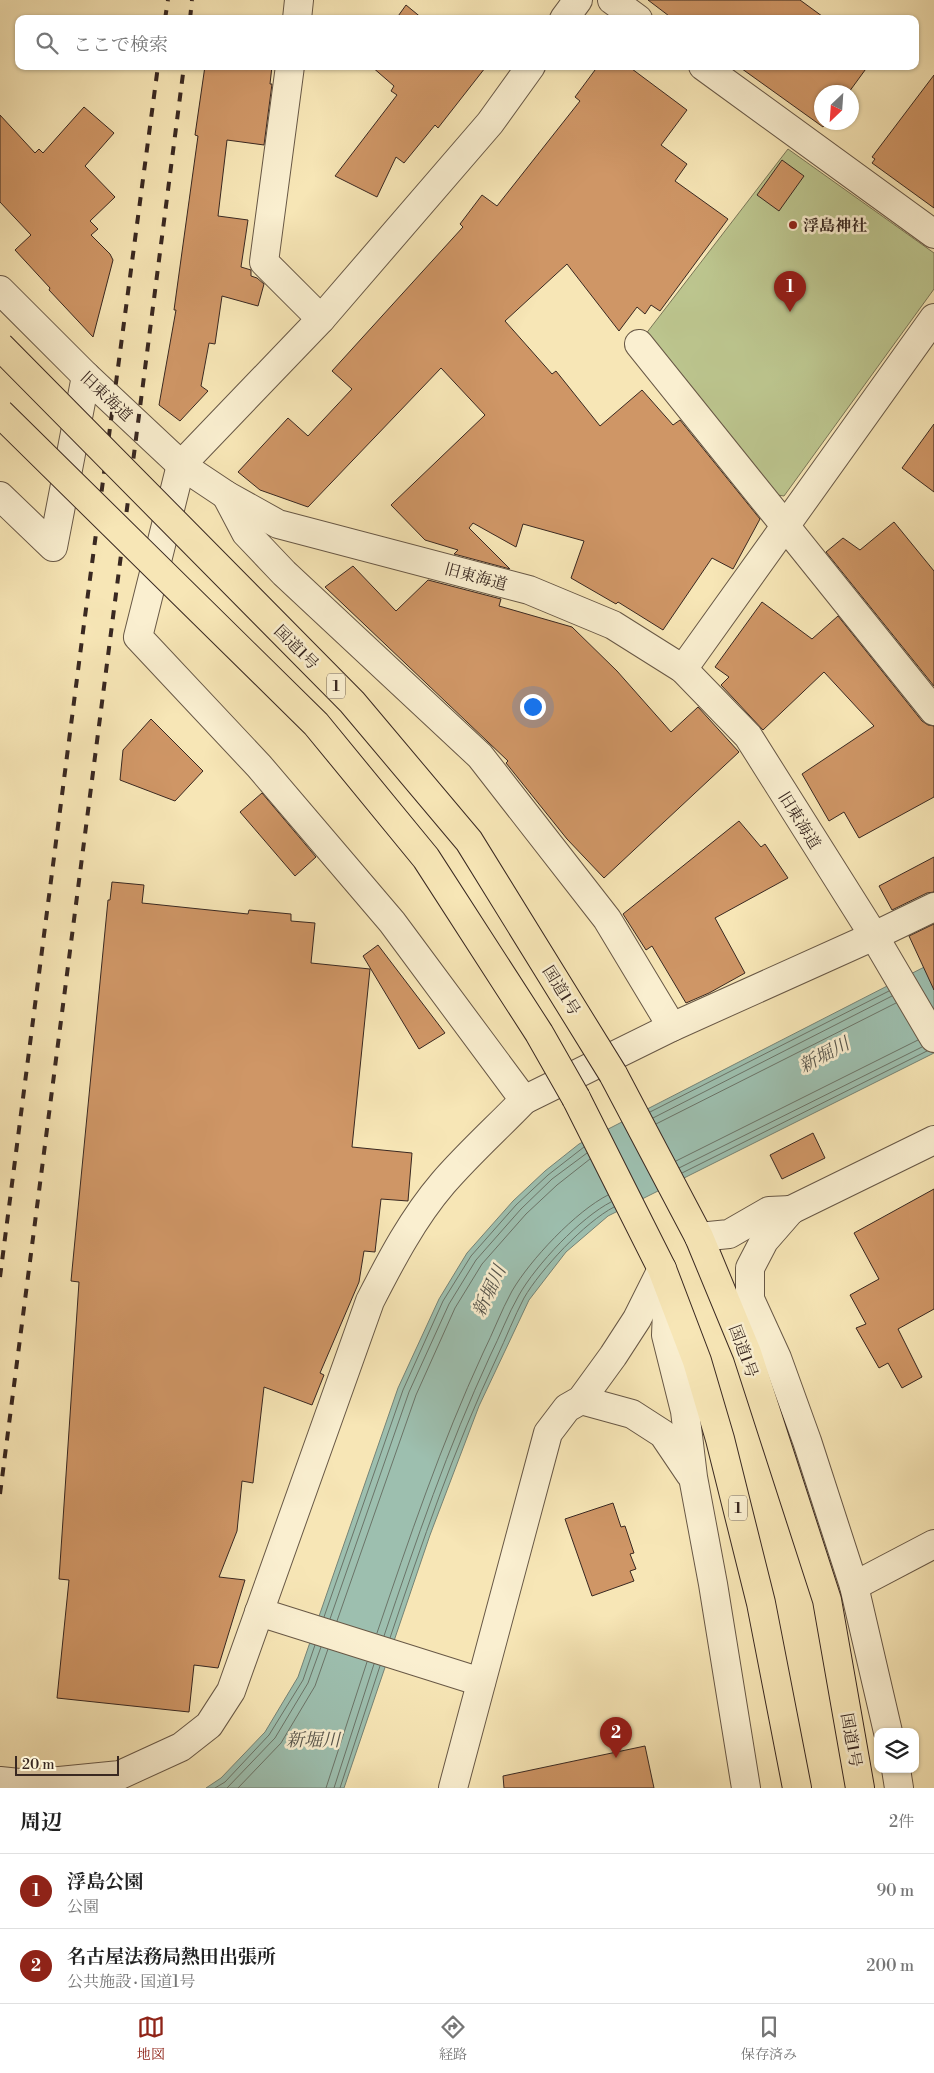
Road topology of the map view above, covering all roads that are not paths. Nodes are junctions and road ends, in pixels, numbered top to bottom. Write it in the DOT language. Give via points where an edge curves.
graph roads {
  1 [pos="299,0"];
  2 [pos="578,0"];
  3 [pos="612,0"];
  4 [pos="297,15"];
  5 [pos="567,15"];
  6 [pos="633,15"];
  7 [pos="289,70"];
  8 [pos="528,70"];
  9 [pos="708,70"];
  10 [pos="934,234"];
  11 [pos="5,306"];
  12 [pos="934,318"];
  13 [pos="321,319"];
  14 [pos="638,344"];
  15 [pos="0,346"];
  16 [pos="86,376"];
  17 [pos="0,413"];
  18 [pos="181,466"];
  19 [pos="226,495"];
  20 [pos="0,496"];
  21 [pos="784,526"];
  22 [pos="683,669"];
  23 [pos="934,711"];
  24 [pos="934,907"];
  25 [pos="877,942"];
  26 [pos="672,1027"];
  27 [pos="934,1038"];
  28 [pos="524,1100"];
  29 [pos="934,1140"];
  30 [pos="791,1210"];
  31 [pos="699,1237"];
  32 [pos="665,1277"];
  33 [pos="726,1303"];
  34 [pos="777,1358"];
  35 [pos="581,1400"];
  36 [pos="693,1477"];
  37 [pos="934,1544"];
  38 [pos="854,1586"];
  39 [pos="270,1615"];
  40 [pos="481,1682"];
  41 [pos="887,1728"];
  42 [pos="897,1773"];
  43 [pos="0,1781"];
  44 [pos="453,1788"];
  45 [pos="746,1788"];
  46 [pos="798,1788"];
  47 [pos="860,1788"];
  48 [pos="899,1788"];
  1 -- 4 [label="street"];
  2 -- 5 [label="street"];
  3 -- 6 [label="street"];
  7 -- 13 [label="street" via="264,262"];
  8 -- 13 [label="street" via="490,124"];
  9 -- 10 [label="street"];
  11 -- 16 [label="street, 旧東海道"];
  12 -- 21 [label="street"];
  13 -- 18 [label="street"];
  14 -- 21 [label="street"];
  15 -- 31 [label="highway, 国道1号 / 1, bridge" via="352,702 469,841 613,1074"];
  16 -- 18 [label="street, 旧東海道"];
  16 -- 20 [label="street" via="54,548"];
  17 -- 32 [label="highway, 1, bridge" via="316,724 426,858 539,1032 576,1098"];
  18 -- 19 [label="street, 旧東海道"];
  18 -- 28 [label="street" via="138,637 259,766 392,922"];
  19 -- 22 [label="street, 旧東海道" via="278,524 529,590 613,625"];
  19 -- 26 [label="street" via="246,533 278,567 480,756 606,919"];
  21 -- 22 [label="street"];
  21 -- 23 [label="street"];
  22 -- 25 [label="street, 旧東海道" via="748,736"];
  24 -- 25 [label="street"];
  25 -- 26 [label="street"];
  25 -- 27 [label="street, 旧東海道"];
  26 -- 28 [label="street"];
  28 -- 39 [label="street" via="443,1183 408,1232 370,1301"];
  29 -- 30 [label="street"];
  30 -- 31 [label="street" via="769,1211 729,1234"];
  30 -- 34 [label="street" via="764,1242 750,1268 750,1299"];
  31 -- 33 [label="highway, 国道1号 / 1"];
  32 -- 35 [label="street"];
  32 -- 36 [label="street" via="666,1335 685,1411"];
  32 -- 46 [label="highway, 1" via="697,1360 720,1439 761,1603"];
  33 -- 34 [label="street"];
  33 -- 47 [label="highway, 国道1号 / 1" via="746,1352 827,1600"];
  34 -- 38 [label="street"];
  35 -- 36 [label="street" via="632,1414 663,1434"];
  35 -- 40 [label="street" via="567,1408 548,1433"];
  36 -- 45 [label="street" via="714,1584"];
  37 -- 38 [label="street"];
  38 -- 41 [label="street"];
  39 -- 40 [label="street"];
  39 -- 43 [label="street" via="231,1691 209,1725 182,1746 120,1775 29,1784"];
  40 -- 44 [label="street"];
  42 -- 48 [label="street"];
}
